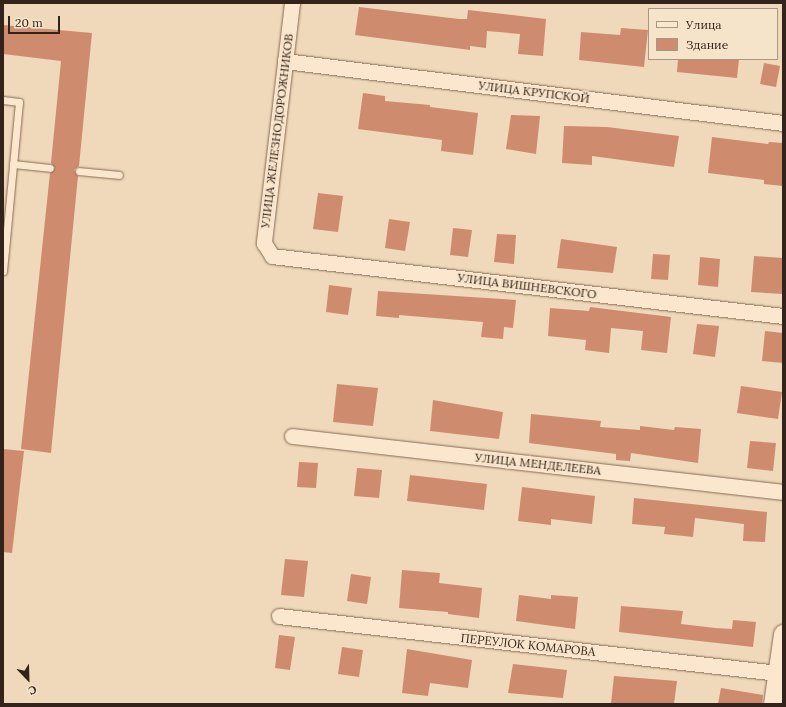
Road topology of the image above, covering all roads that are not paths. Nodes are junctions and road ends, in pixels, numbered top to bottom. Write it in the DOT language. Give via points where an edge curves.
graph roads {
  1 [pos="292,3"];
  2 [pos="285,61"];
  3 [pos="3,100"];
  4 [pos="783,123"];
  5 [pos="14,164"];
  6 [pos="50,168"];
  7 [pos="79,171"];
  8 [pos="119,175"];
  9 [pos="272,256"];
  10 [pos="3,270"];
  11 [pos="783,316"];
  12 [pos="292,436"];
  13 [pos="783,492"];
  14 [pos="278,616"];
  15 [pos="783,634"];
  16 [pos="778,673"];
  17 [pos="773,704"];
  1 -- 2 [label="street, УЛИЦА ЖЕЛЕЗНОДОРОЖНИКОВ"];
  2 -- 4 [label="street, УЛИЦА КРУПСКОЙ"];
  2 -- 9 [label="street, УЛИЦА ЖЕЛЕЗНОДОРОЖНИКОВ" via="264,243"];
  3 -- 5 [label="lane" via="20,102"];
  5 -- 6 [label="lane"];
  5 -- 10 [label="lane"];
  7 -- 8 [label="lane"];
  9 -- 11 [label="street, УЛИЦА ВИШНЕВСКОГО"];
  12 -- 13 [label="street, УЛИЦА МЕНДЕЛЕЕВА"];
  14 -- 16 [label="street, ПЕРЕУЛОК КОМАРОВА"];
  15 -- 16 [label="street"];
  16 -- 17 [label="street"];
}
